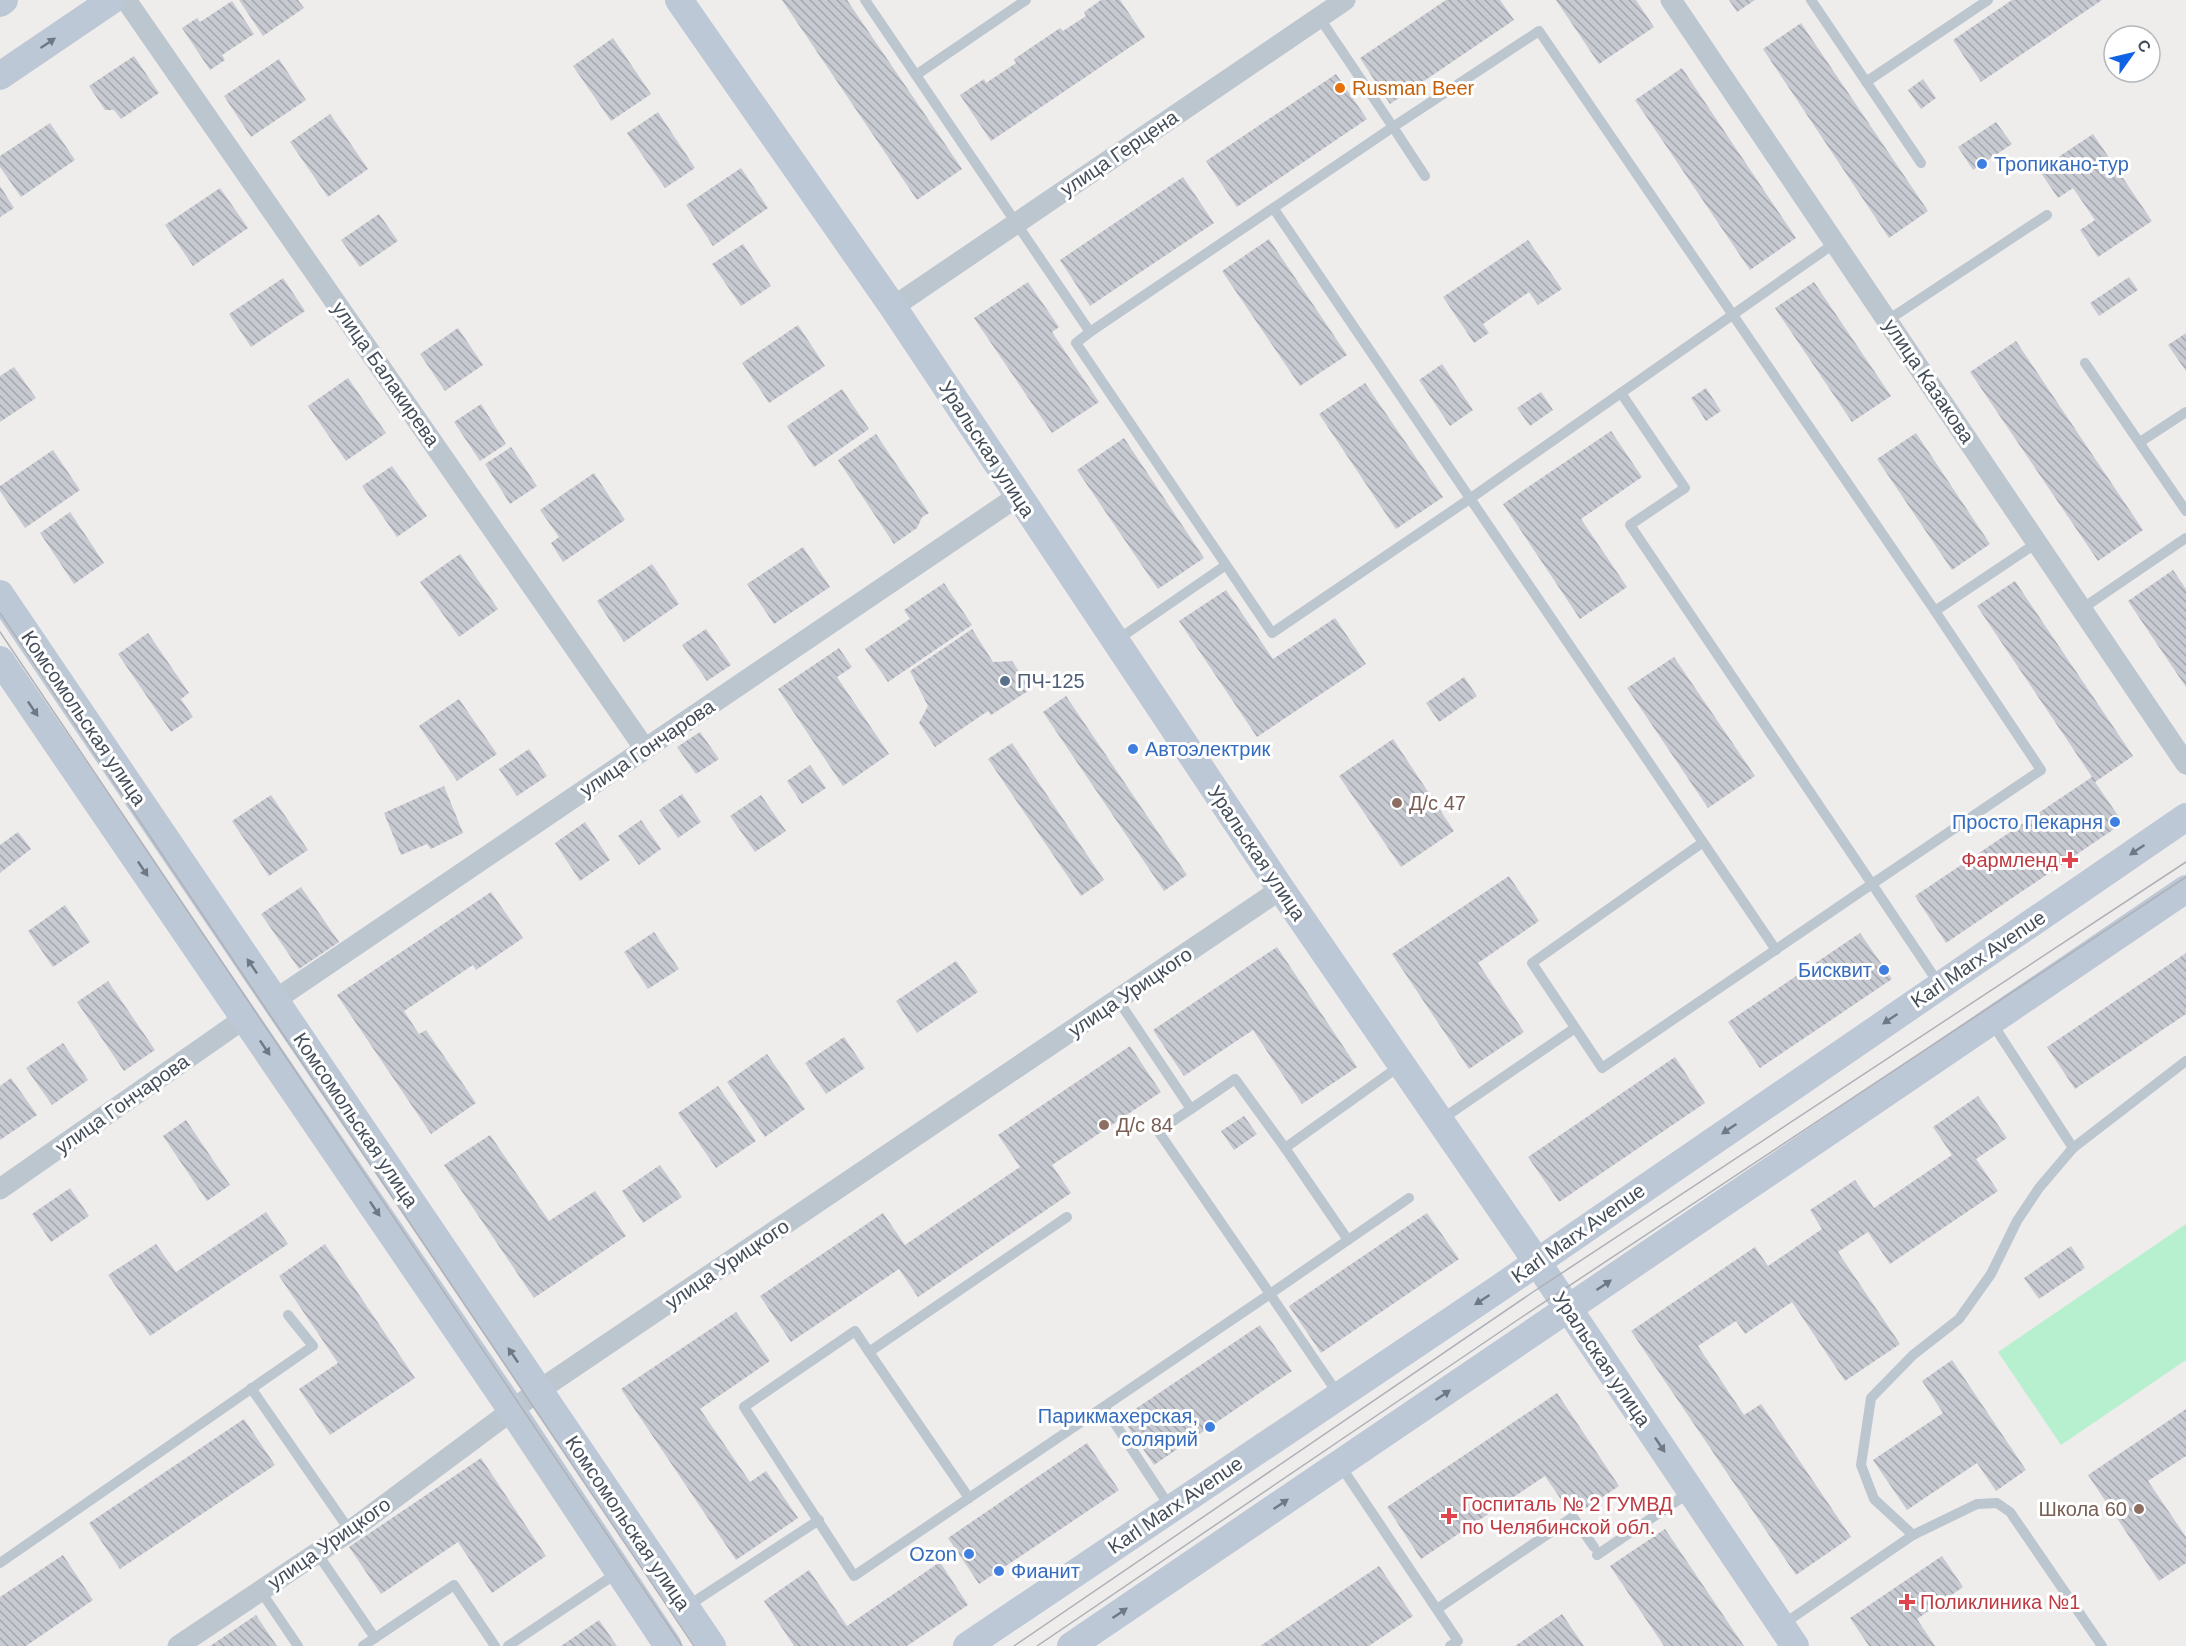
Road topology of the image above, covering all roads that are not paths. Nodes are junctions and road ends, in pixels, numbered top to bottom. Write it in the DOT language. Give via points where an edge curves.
graph roads {
  1 [pos="4,0"];
  2 [pos="112,0"];
  3 [pos="126,0"];
  4 [pos="679,0"];
  5 [pos="865,0"];
  6 [pos="1026,0"];
  7 [pos="1345,0"];
  8 [pos="1671,0"];
  9 [pos="1811,0"];
  10 [pos="1988,0"];
  11 [pos="0,3"];
  12 [pos="1319,18"];
  13 [pos="916,75"];
  14 [pos="0,76"];
  15 [pos="1866,82"];
  16 [pos="1393,127"];
  17 [pos="1921,163"];
  18 [pos="1425,176"];
  19 [pos="1274,209"];
  20 [pos="2047,215"];
  21 [pos="1016,223"];
  22 [pos="1835,243"];
  23 [pos="893,307"];
  24 [pos="1733,312"];
  25 [pos="1888,320"];
  26 [pos="1090,332"];
  27 [pos="2085,363"];
  28 [pos="1621,393"];
  29 [pos="2186,412"];
  30 [pos="2140,442"];
  31 [pos="1018,496"];
  32 [pos="1471,498"];
  33 [pos="2186,511"];
  34 [pos="2186,538"];
  35 [pos="2038,541"];
  36 [pos="1226,565"];
  37 [pos="0,594"];
  38 [pos="2083,608"];
  39 [pos="1935,611"];
  40 [pos="1115,641"];
  41 [pos="0,660"];
  42 [pos="645,749"];
  43 [pos="2186,764"];
  44 [pos="2186,817"];
  45 [pos="1702,843"];
  46 [pos="1872,884"];
  47 [pos="1281,889"];
  48 [pos="2186,890"];
  49 [pos="1776,950"];
  50 [pos="1940,985"];
  51 [pos="275,1000"];
  52 [pos="1118,1000"];
  53 [pos="245,1018"];
  54 [pos="1991,1022"];
  55 [pos="1575,1028"];
  56 [pos="2186,1061"];
  57 [pos="1401,1065"];
  58 [pos="1191,1109"];
  59 [pos="1440,1121"];
  60 [pos="1285,1148"];
  61 [pos="2073,1148"];
  62 [pos="0,1189"];
  63 [pos="1409,1198"];
  64 [pos="1067,1217"];
  65 [pos="1348,1240"];
  66 [pos="1537,1262"];
  67 [pos="1270,1294"];
  68 [pos="1569,1309"];
  69 [pos="288,1315"];
  70 [pos="869,1352"];
  71 [pos="251,1388"];
  72 [pos="537,1391"];
  73 [pos="1338,1394"];
  74 [pos="1104,1407"];
  75 [pos="513,1412"];
  76 [pos="1340,1465"];
  77 [pos="1690,1492"];
  78 [pos="969,1498"];
  79 [pos="1171,1508"];
  80 [pos="819,1520"];
  81 [pos="350,1531"];
  82 [pos="1913,1535"];
  83 [pos="317,1553"];
  84 [pos="0,1563"];
  85 [pos="618,1573"];
  86 [pos="260,1590"];
  87 [pos="685,1607"];
  88 [pos="1437,1609"];
  89 [pos="1788,1636"];
  90 [pos="375,1638"];
  91 [pos="178,1646"];
  92 [pos="298,1646"];
  93 [pos="363,1646"];
  94 [pos="495,1646"];
  95 [pos="508,1646"];
  96 [pos="668,1646"];
  97 [pos="712,1646"];
  98 [pos="967,1646"];
  99 [pos="1071,1646"];
  100 [pos="1450,1646"];
  101 [pos="2102,1646"];
  1 -- 11 [label="main road"];
  14 -- 2 [label="main road, one-way"];
  3 -- 42 [label="street, улица Балакирева"];
  4 -- 23 [label="main road, Уральская улица"];
  5 -- 13 [label="lane"];
  6 -- 13 [label="lane"];
  7 -- 12 [label="street, улица Герцена"];
  8 -- 22 [label="street, улица Казакова"];
  9 -- 15 [label="lane"];
  10 -- 15 [label="lane"];
  12 -- 16 [label="lane"];
  12 -- 21 [label="street, улица Герцена"];
  13 -- 21 [label="lane"];
  15 -- 17 [label="lane"];
  16 -- 18 [label="lane"];
  16 -- 19 [label="lane"];
  16 -- 24 [label="lane" via="1539,31"];
  19 -- 26 [label="lane"];
  19 -- 32 [label="lane"];
  20 -- 25 [label="lane"];
  21 -- 23 [label="street, улица Герцена"];
  21 -- 26 [label="lane"];
  22 -- 24 [label="lane"];
  22 -- 25 [label="street, улица Казакова"];
  23 -- 31 [label="main road, Уральская улица"];
  24 -- 28 [label="lane"];
  24 -- 39 [label="lane"];
  25 -- 35 [label="street, улица Казакова"];
  26 -- 36 [label="lane" via="1076,343"];
  27 -- 30 [label="lane"];
  28 -- 32 [label="lane"];
  28 -- 46 [label="lane" via="1685,488 1630,525"];
  29 -- 30 [label="lane"];
  30 -- 33 [label="lane"];
  31 -- 40 [label="main road, Уральская улица"];
  31 -- 42 [label="street, улица Гончарова"];
  32 -- 36 [label="lane" via="1272,633"];
  32 -- 45 [label="lane"];
  34 -- 38 [label="lane"];
  35 -- 38 [label="street, улица Казакова"];
  35 -- 39 [label="lane"];
  36 -- 40 [label="lane"];
  51 -- 37 [label="main road, Комсомольская улица, one-way"];
  38 -- 43 [label="street, улица Казакова"];
  39 -- 46 [label="lane" via="2041,770"];
  40 -- 47 [label="main road, Уральская улица"];
  41 -- 53 [label="main road, Комсомольская улица, one-way"];
  42 -- 51 [label="street, улица Гончарова"];
  44 -- 50 [label="main road, Karl Marx Avenue, one-way"];
  45 -- 49 [label="lane"];
  45 -- 55 [label="lane" via="1532,963"];
  46 -- 49 [label="lane"];
  46 -- 50 [label="lane"];
  47 -- 52 [label="street, улица Урицкого"];
  47 -- 57 [label="main road, Уральская улица"];
  48 -- 54 [label="main road"];
  49 -- 55 [label="lane" via="1602,1068"];
  50 -- 66 [label="main road, Karl Marx Avenue, one-way"];
  72 -- 51 [label="main road, Комсомольская улица, one-way"];
  52 -- 58 [label="lane"];
  52 -- 72 [label="street, улица Урицкого"];
  53 -- 62 [label="street, улица Гончарова"];
  53 -- 75 [label="main road, Комсомольская улица, one-way"];
  54 -- 61 [label="lane"];
  68 -- 54 [label="main road, one-way"];
  55 -- 59 [label="lane"];
  56 -- 61 [label="lane"];
  57 -- 59 [label="main road, Уральская улица"];
  57 -- 60 [label="lane"];
  58 -- 60 [label="lane" via="1235,1079"];
  58 -- 67 [label="lane" via="1158,1131"];
  59 -- 66 [label="main road, Уральская улица"];
  60 -- 65 [label="lane"];
  61 -- 82 [label="lane" via="2033,1196 1991,1274 1959,1319 1913,1355 1871,1398 1861,1465 1874,1499"];
  63 -- 65 [label="lane"];
  64 -- 70 [label="lane"];
  65 -- 67 [label="lane"];
  66 -- 68 [label="main road, Уральская улица"];
  66 -- 73 [label="main road, Karl Marx Avenue, one-way"];
  67 -- 73 [label="lane"];
  67 -- 74 [label="lane"];
  76 -- 68 [label="main road, one-way"];
  68 -- 77 [label="main road, Уральская улица, one-way"];
  69 -- 71 [label="lane" via="313,1346"];
  70 -- 78 [label="lane"];
  70 -- 80 [label="lane" via="855,1331 744,1407"];
  71 -- 81 [label="lane"];
  71 -- 84 [label="lane"];
  72 -- 75 [label="street, улица Урицкого"];
  72 -- 87 [label="main road, Комсомольская улица"];
  73 -- 79 [label="main road, Karl Marx Avenue"];
  74 -- 78 [label="lane"];
  74 -- 79 [label="lane"];
  75 -- 81 [label="street, улица Урицкого"];
  75 -- 85 [label="main road, Комсомольская улица"];
  76 -- 88 [label="lane"];
  99 -- 76 [label="main road, one-way"];
  77 -- 88 [label="lane" via="1596,1551 1573,1517"];
  77 -- 89 [label="main road, Уральская улица"];
  78 -- 80 [label="lane" via="854,1576"];
  79 -- 98 [label="main road, Karl Marx Avenue"];
  80 -- 87 [label="lane"];
  81 -- 83 [label="street, улица Урицкого"];
  82 -- 89 [label="lane"];
  82 -- 101 [label="lane" via="1977,1504 1997,1503 2010,1512"];
  83 -- 86 [label="street, улица Урицкого"];
  83 -- 90 [label="lane"];
  85 -- 95 [label="lane"];
  85 -- 96 [label="main road, Комсомольская улица"];
  86 -- 91 [label="street, улица Урицкого"];
  86 -- 92 [label="lane"];
  87 -- 97 [label="main road, Комсомольская улица"];
  88 -- 100 [label="lane" via="1458,1641"];
  90 -- 93 [label="lane"];
  90 -- 94 [label="lane" via="454,1585"];
}
